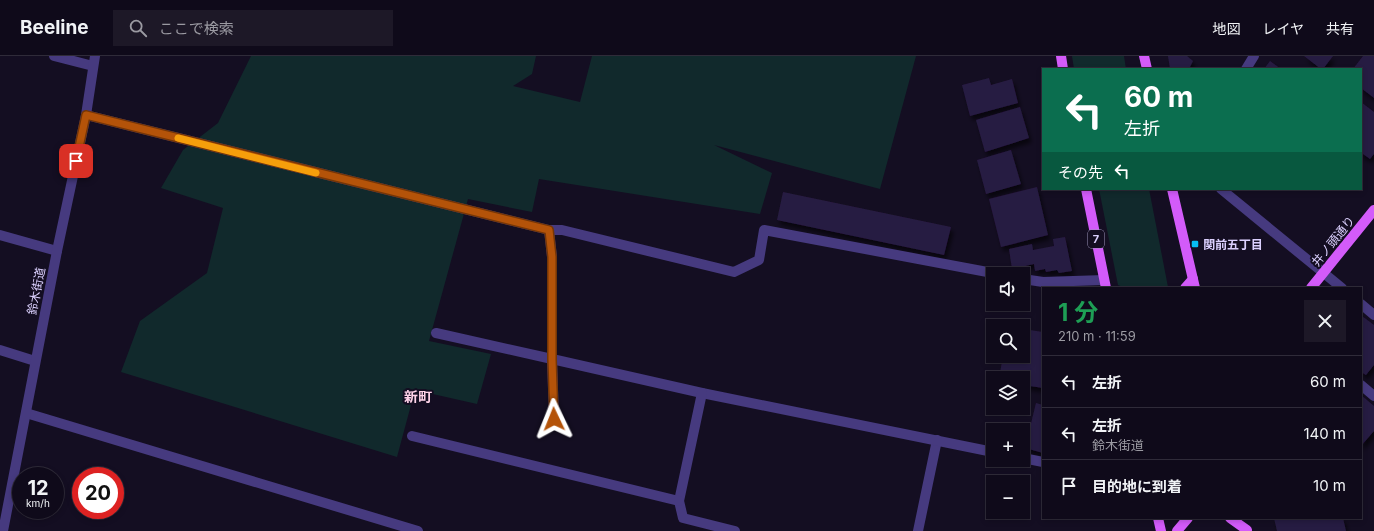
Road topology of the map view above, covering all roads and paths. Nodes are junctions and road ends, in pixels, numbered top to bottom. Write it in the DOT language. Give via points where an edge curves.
graph roads {
  1 [pos="54,56"];
  2 [pos="1061,56"];
  3 [pos="1144,56"];
  4 [pos="1254,56"];
  5 [pos="94,61"];
  6 [pos="1063,68"];
  7 [pos="1147,68"];
  8 [pos="1247,68"];
  9 [pos="86,115"];
  10 [pos="1086,190"];
  11 [pos="1172,190"];
  12 [pos="1222,190"];
  13 [pos="1374,210"];
  14 [pos="549,230"];
  15 [pos="0,235"];
  16 [pos="57,251"];
  17 [pos="986,272"];
  18 [pos="1324,273"];
  19 [pos="1030,280"];
  20 [pos="1194,283"];
  21 [pos="1105,284"];
  22 [pos="1313,287"];
  23 [pos="1341,287"];
  24 [pos="1362,305"];
  25 [pos="1374,315"];
  26 [pos="436,333"];
  27 [pos="0,350"];
  28 [pos="552,359"];
  29 [pos="35,362"];
  30 [pos="1362,385"];
  31 [pos="702,393"];
  32 [pos="1374,396"];
  33 [pos="26,413"];
  34 [pos="554,419"];
  35 [pos="412,436"];
  36 [pos="937,440"];
  37 [pos="986,450"];
  38 [pos="1030,459"];
  39 [pos="1042,462"];
  40 [pos="679,501"];
  41 [pos="1158,519"];
  42 [pos="1187,519"];
  43 [pos="1231,519"];
  44 [pos="1245,519"];
  45 [pos="3,531"];
  46 [pos="418,531"];
  47 [pos="735,531"];
  48 [pos="918,531"];
  49 [pos="1161,531"];
  50 [pos="1177,531"];
  51 [pos="1247,531"];
  1 -- 5 [label="street"];
  2 -- 6 [label="main road"];
  3 -- 7 [label="main road"];
  4 -- 8 [label="street"];
  5 -- 9 [label="street, 鈴木街道"];
  9 -- 14 [label="street"];
  9 -- 16 [label="street, 鈴木街道"];
  10 -- 21 [label="main road, 7"];
  11 -- 20 [label="main road"];
  12 -- 18 [label="street"];
  13 -- 18 [label="main road, 井ノ頭通り"];
  14 -- 17 [label="street" via="562,230 734,272 759,260 764,230"];
  14 -- 28 [label="street" via="552,257"];
  15 -- 16 [label="street"];
  16 -- 29 [label="street, 鈴木街道"];
  18 -- 22 [label="main road, 井ノ頭通り"];
  18 -- 23 [label="street"];
  19 -- 21 [label="street"];
  24 -- 25 [label="street"];
  26 -- 28 [label="street"];
  27 -- 29 [label="street"];
  28 -- 31 [label="street"];
  28 -- 34 [label="street"];
  29 -- 33 [label="street, 鈴木街道"];
  30 -- 32 [label="street"];
  31 -- 36 [label="street"];
  31 -- 40 [label="street"];
  33 -- 45 [label="street, 鈴木街道"];
  33 -- 46 [label="street"];
  35 -- 40 [label="street"];
  36 -- 37 [label="street"];
  36 -- 48 [label="street"];
  38 -- 39 [label="street"];
  40 -- 47 [label="street" via="683,518"];
  41 -- 49 [label="main road"];
  42 -- 50 [label="main road"];
  43 -- 51 [label="main road"];
  44 -- 51 [label="main road"];
}
